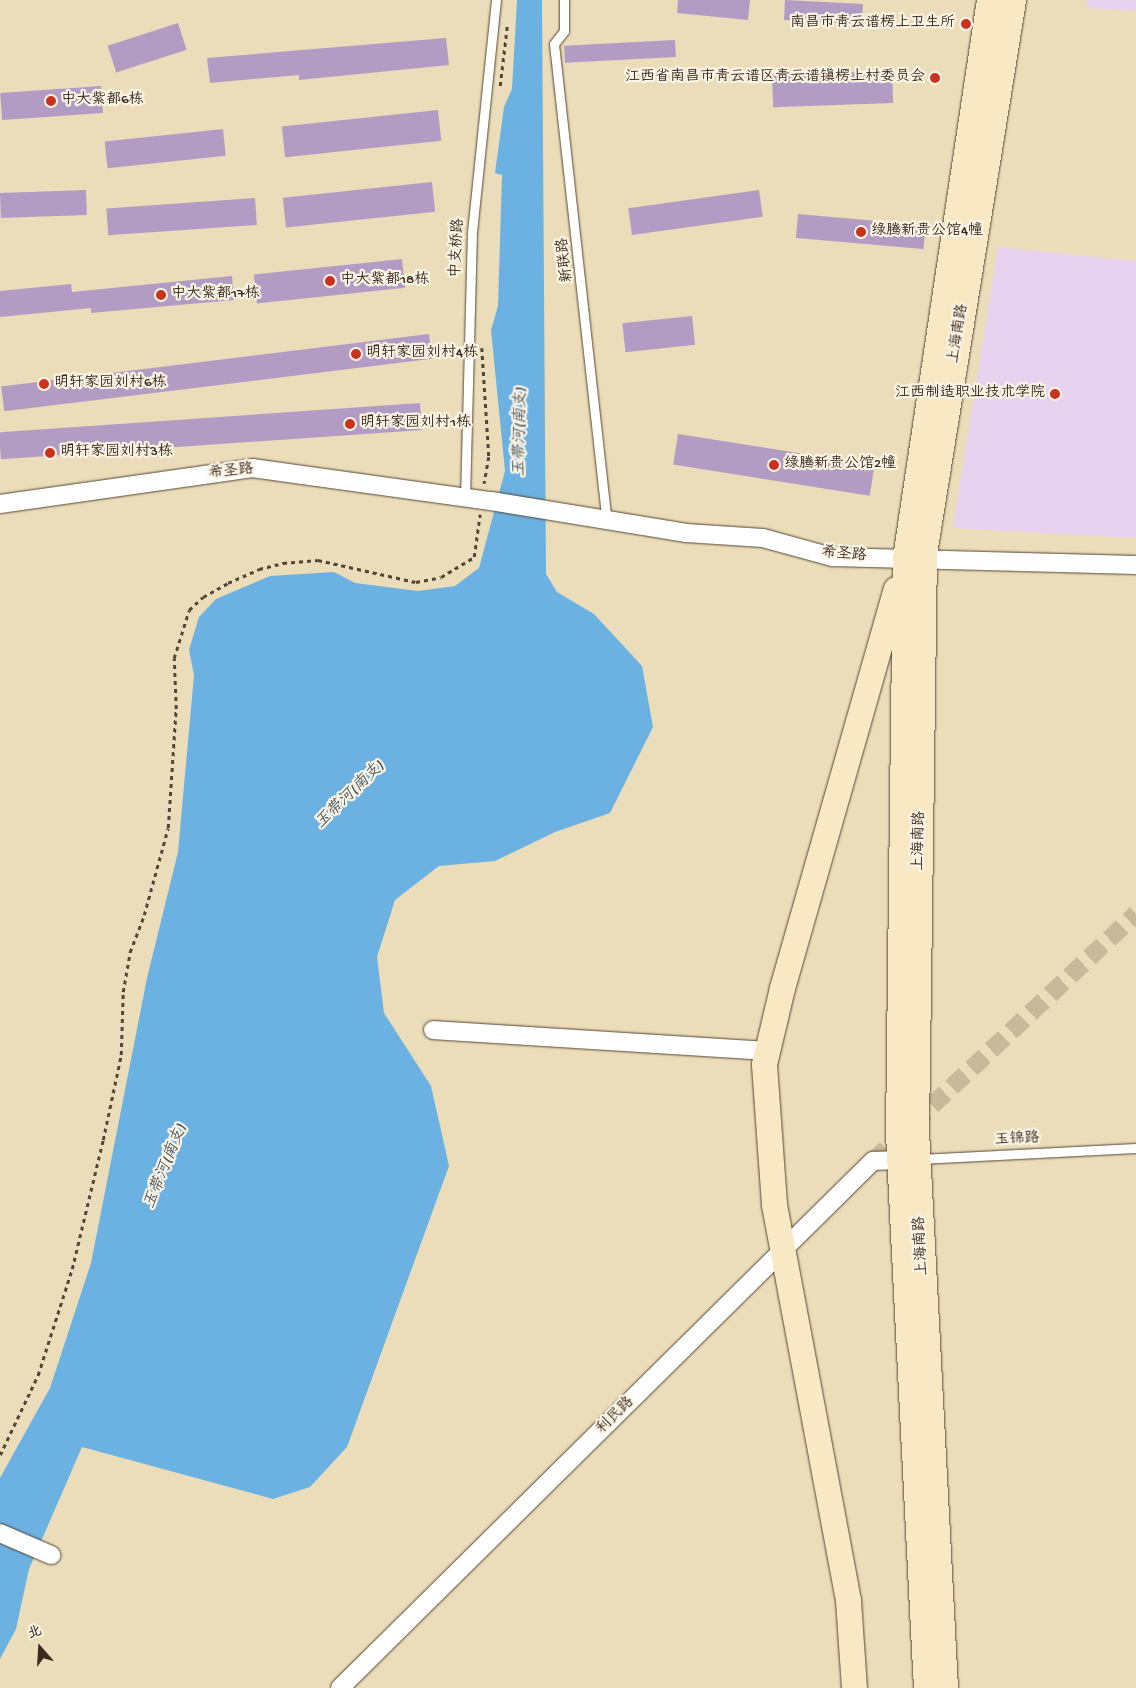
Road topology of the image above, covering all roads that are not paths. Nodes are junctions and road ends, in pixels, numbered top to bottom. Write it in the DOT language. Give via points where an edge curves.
graph roads {
  1 [pos="496,0"];
  2 [pos="564,0"];
  3 [pos="989,0"];
  4 [pos="1013,0"];
  5 [pos="479,500"];
  6 [pos="0,504"];
  7 [pos="607,521"];
  8 [pos="914,558"];
  9 [pos="1136,565"];
  10 [pos="433,1030"];
  11 [pos="767,1051"];
  12 [pos="1136,1148"];
  13 [pos="908,1159"];
  14 [pos="785,1250"];
  15 [pos="0,1533"];
  16 [pos="51,1555"];
  17 [pos="340,1688"];
  18 [pos="854,1688"];
  19 [pos="926,1688"];
  20 [pos="945,1688"];
  1 -- 5 [label="lane, 中支桥路" via="472,232"];
  2 -- 7 [label="lane, 新联路" via="564,32 554,44"];
  3 -- 8 [label="main road, 上海南路"];
  4 -- 8 [label="main road, 上海南路"];
  5 -- 6 [label="street, 希圣路" via="252,468"];
  5 -- 7 [label="street, 希圣路"];
  7 -- 8 [label="street, 希圣路" via="686,533 763,538 832,557"];
  8 -- 9 [label="street, 希圣路"];
  8 -- 11 [label="main road, 上海南路" via="782,988"];
  8 -- 13 [label="main road, 上海南路"];
  10 -- 11 [label="street"];
  11 -- 14 [label="main road, 上海南路" via="764,1064 774,1204"];
  12 -- 13 [label="lane, 玉锦路"];
  13 -- 14 [label="street, 利民路" via="873,1161"];
  13 -- 19 [label="main road, 上海南路"];
  13 -- 20 [label="main road, 上海南路"];
  14 -- 17 [label="street, 利民路"];
  14 -- 18 [label="main road, 上海南路" via="848,1600"];
  15 -- 16 [label="street"];
}
